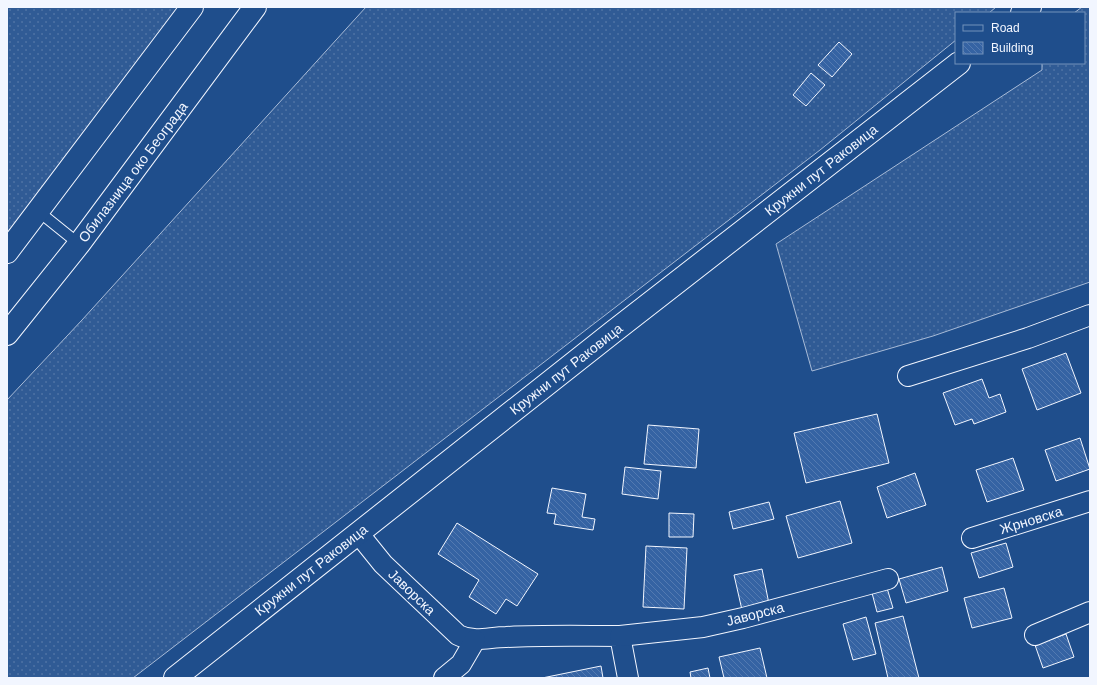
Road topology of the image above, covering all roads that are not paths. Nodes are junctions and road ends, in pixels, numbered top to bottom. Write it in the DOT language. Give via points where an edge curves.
graph roads {
  1 [pos="192,7"];
  2 [pos="255,7"];
  3 [pos="958,64"];
  4 [pos="38,211"];
  5 [pos="79,244"];
  6 [pos="7,252"];
  7 [pos="1090,314"];
  8 [pos="7,334"];
  9 [pos="908,376"];
  10 [pos="1090,501"];
  11 [pos="358,533"];
  12 [pos="972,538"];
  13 [pos="888,579"];
  14 [pos="1090,612"];
  15 [pos="1035,635"];
  16 [pos="620,636"];
  17 [pos="475,640"];
  18 [pos="175,678"];
  19 [pos="444,678"];
  20 [pos="628,678"];
  1 -- 4 [label="main road"];
  2 -- 5 [label="main road, Обилазница око Београда"];
  3 -- 11 [label="main road, Кружни пут Раковица"];
  4 -- 5 [label="lane"];
  4 -- 6 [label="main road"];
  5 -- 8 [label="main road, Обилазница око Београда"];
  7 -- 9 [label="street" via="1028,338"];
  10 -- 12 [label="street, Жрновска"];
  11 -- 17 [label="street, Јаворска" via="383,564 458,635"];
  11 -- 18 [label="main road, Кружни пут Раковица"];
  13 -- 16 [label="street, Јаворска" via="703,627"];
  14 -- 15 [label="street"];
  16 -- 17 [label="street, Јаворска" via="505,637"];
  16 -- 20 [label="street"];
  17 -- 19 [label="street" via="461,664"];
}
